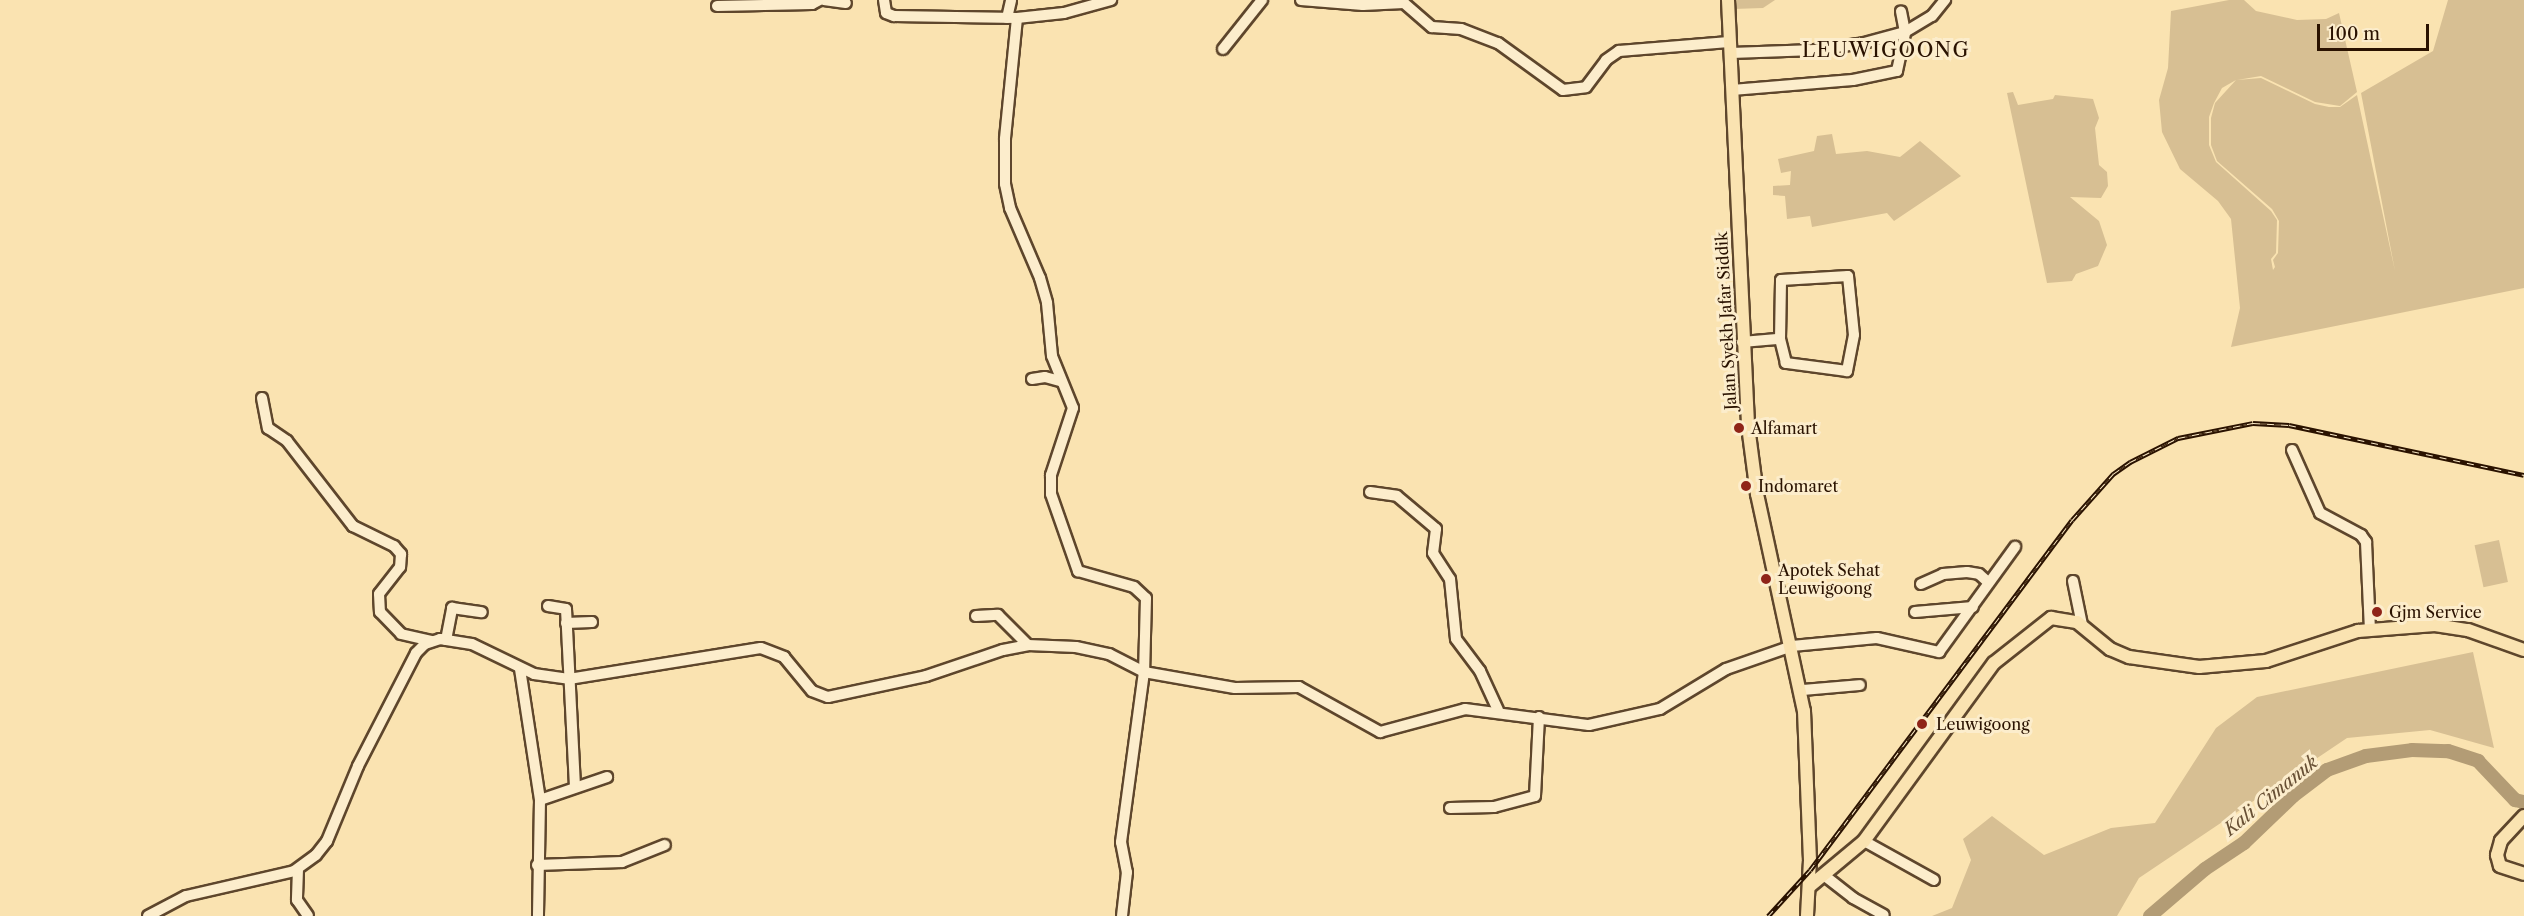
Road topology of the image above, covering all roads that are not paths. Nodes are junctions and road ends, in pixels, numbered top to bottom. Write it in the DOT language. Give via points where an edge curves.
graph roads {
  1 [pos="822,0"];
  2 [pos="884,0"];
  3 [pos="1011,0"];
  4 [pos="1110,0"];
  5 [pos="1262,0"];
  6 [pos="1301,0"];
  7 [pos="1728,0"];
  8 [pos="1945,0"];
  9 [pos="846,3"];
  10 [pos="717,6"];
  11 [pos="1901,11"];
  12 [pos="1012,18"];
  13 [pos="1905,32"];
  14 [pos="1730,48"];
  15 [pos="1223,49"];
  16 [pos="1732,90"];
  17 [pos="1780,339"];
  18 [pos="1742,342"];
  19 [pos="1032,379"];
  20 [pos="1060,381"];
  21 [pos="262,398"];
  22 [pos="2292,450"];
  23 [pos="1370,492"];
  24 [pos="2015,547"];
  25 [pos="2073,581"];
  26 [pos="1988,582"];
  27 [pos="1921,584"];
  28 [pos="548,606"];
  29 [pos="1973,607"];
  30 [pos="482,612"];
  31 [pos="1915,612"];
  32 [pos="976,616"];
  33 [pos="592,622"];
  34 [pos="566,623"];
  35 [pos="2082,625"];
  36 [pos="2370,629"];
  37 [pos="446,640"];
  38 [pos="432,641"];
  39 [pos="1028,645"];
  40 [pos="1792,646"];
  41 [pos="2524,651"];
  42 [pos="520,669"];
  43 [pos="1144,672"];
  44 [pos="569,679"];
  45 [pos="1860,685"];
  46 [pos="1802,690"];
  47 [pos="1498,710"];
  48 [pos="1539,717"];
  49 [pos="607,777"];
  50 [pos="575,787"];
  51 [pos="540,800"];
  52 [pos="1450,808"];
  53 [pos="2524,816"];
  54 [pos="1864,841"];
  55 [pos="665,845"];
  56 [pos="537,865"];
  57 [pos="298,869"];
  58 [pos="2524,874"];
  59 [pos="1825,876"];
  60 [pos="1934,880"];
  61 [pos="1810,886"];
  62 [pos="1884,915"];
  63 [pos="148,916"];
  64 [pos="308,916"];
  65 [pos="538,916"];
  66 [pos="1122,916"];
  67 [pos="1807,916"];
  1 -- 9 [label="street"];
  1 -- 10 [label="street" via="812,4"];
  2 -- 12 [label="street" via="886,13 894,16"];
  3 -- 12 [label="street"];
  4 -- 12 [label="street" via="1064,13"];
  5 -- 15 [label="street"];
  6 -- 14 [label="street" via="1363,5 1404,3 1432,27 1461,29 1498,43 1563,90 1586,87 1606,60 1619,51"];
  7 -- 14 [label="main road, Jalan Syekh Jafar Siddik"];
  8 -- 13 [label="street" via="1932,16"];
  11 -- 13 [label="street"];
  12 -- 20 [label="street" via="1005,184 1010,208 1047,303 1052,356"];
  13 -- 14 [label="street" via="1834,49"];
  13 -- 16 [label="street" via="1897,71 1852,80"];
  14 -- 16 [label="main road, Jalan Syekh Jafar Siddik"];
  16 -- 18 [label="main road, Jalan Syekh Jafar Siddik"];
  17 -- 17 [label="street" via="1782,358 1788,364 1847,371 1854,335 1848,276 1781,280"];
  17 -- 18 [label="street"];
  18 -- 40 [label="main road, Jalan Syekh Jafar Siddik" via="1751,458"];
  19 -- 20 [label="street"];
  20 -- 43 [label="street" via="1073,408 1052,475 1053,503 1078,571 1134,586 1146,598"];
  21 -- 38 [label="street" via="268,428 287,441 353,525 394,546 401,554 400,567 379,594 380,612 401,634"];
  22 -- 36 [label="street" via="2320,513 2361,535 2366,542"];
  23 -- 47 [label="street" via="1397,496 1436,529 1432,550 1450,579 1456,639 1480,671"];
  24 -- 26 [label="street"];
  25 -- 35 [label="street"];
  26 -- 27 [label="street" via="1981,575 1967,572 1943,574"];
  26 -- 29 [label="street"];
  28 -- 34 [label="street" via="564,606"];
  29 -- 31 [label="street"];
  29 -- 40 [label="street" via="1939,652 1877,638"];
  30 -- 37 [label="street" via="452,608"];
  32 -- 39 [label="street" via="998,615"];
  33 -- 34 [label="street"];
  34 -- 44 [label="street"];
  35 -- 36 [label="main road" via="2110,649 2129,657 2199,667 2266,661 2327,639"];
  35 -- 54 [label="main road" via="2068,618 2051,618 2007,649"];
  36 -- 41 [label="main road" via="2449,625"];
  37 -- 38 [label="street"];
  37 -- 42 [label="street" via="472,645"];
  38 -- 57 [label="street" via="416,653 358,766 323,848"];
  39 -- 43 [label="street" via="1095,649"];
  39 -- 44 [label="street" via="982,655 926,676 828,697 812,691 784,657 761,648"];
  40 -- 46 [label="main road, Jalan Syekh Jafar Siddik"];
  40 -- 48 [label="street" via="1726,669 1644,714 1580,725"];
  42 -- 44 [label="street"];
  42 -- 51 [label="street"];
  43 -- 47 [label="street" via="1235,688 1299,687 1380,732 1450,711"];
  43 -- 66 [label="street" via="1121,842 1127,872"];
  44 -- 50 [label="street"];
  45 -- 46 [label="street"];
  46 -- 61 [label="main road, Jalan Syekh Jafar Siddik"];
  47 -- 48 [label="street"];
  48 -- 52 [label="street" via="1535,796 1502,806"];
  49 -- 50 [label="street"];
  50 -- 51 [label="street"];
  51 -- 56 [label="street"];
  53 -- 58 [label="main road" via="2501,841 2497,855 2500,866"];
  54 -- 59 [label="main road"];
  54 -- 60 [label="street"];
  55 -- 56 [label="street" via="622,862"];
  56 -- 65 [label="street"];
  57 -- 63 [label="street" via="186,896"];
  57 -- 64 [label="street" via="297,896"];
  59 -- 61 [label="main road"];
  59 -- 62 [label="street"];
  61 -- 67 [label="main road, Jalan Syekh Jafar Siddik"];
}
